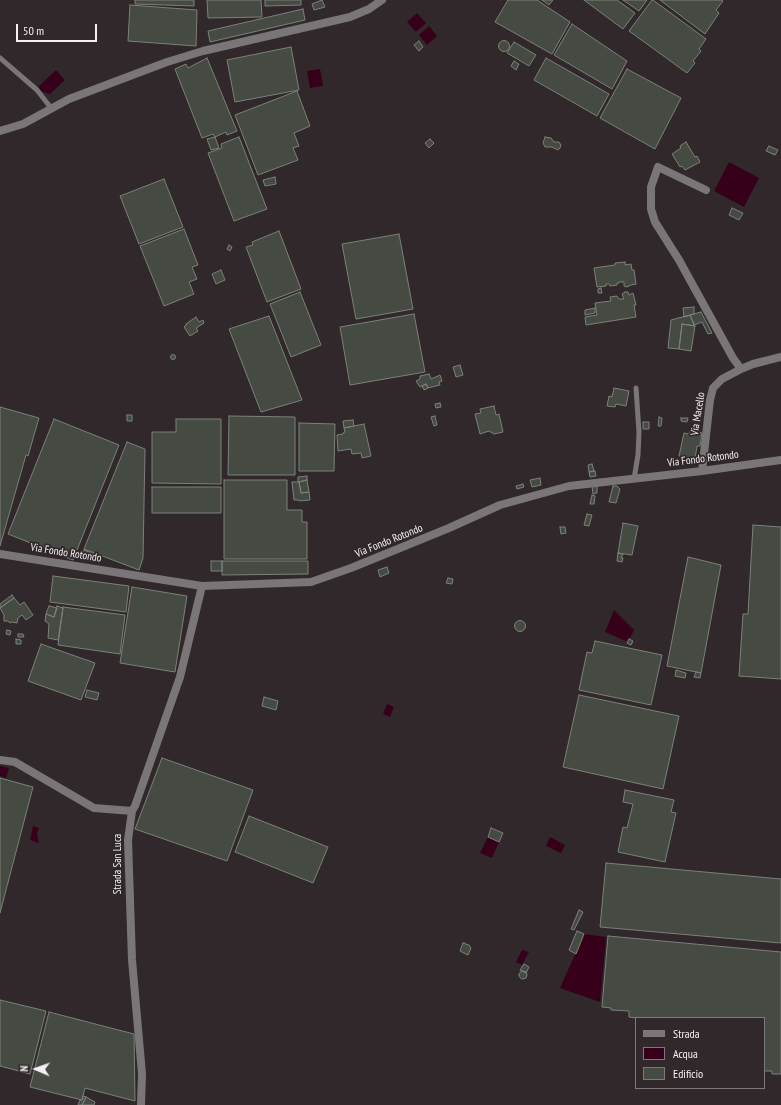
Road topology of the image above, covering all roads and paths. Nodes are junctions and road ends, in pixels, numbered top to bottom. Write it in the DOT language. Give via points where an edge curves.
graph roads {
  1 [pos="382,0"];
  2 [pos="0,58"];
  3 [pos="51,108"];
  4 [pos="0,131"];
  5 [pos="706,190"];
  6 [pos="781,357"];
  7 [pos="741,369"];
  8 [pos="636,388"];
  9 [pos="781,460"];
  10 [pos="702,471"];
  11 [pos="634,479"];
  12 [pos="0,554"];
  13 [pos="202,586"];
  14 [pos="0,760"];
  15 [pos="132,810"];
  16 [pos="140,1105"];
  1 -- 3 [label="street" via="350,17 167,62"];
  2 -- 3 [label="lane" via="37,90"];
  3 -- 4 [label="street" via="23,124"];
  5 -- 7 [label="street" via="658,167 651,187 651,209 655,222"];
  6 -- 7 [label="street, Via Macello"];
  7 -- 10 [label="street, Via Macello" via="722,379 712,392"];
  8 -- 11 [label="lane" via="639,432"];
  9 -- 10 [label="street, Via Fondo Rotondo"];
  10 -- 11 [label="street, Via Fondo Rotondo"];
  11 -- 13 [label="street, Via Fondo Rotondo" via="570,486 500,505 351,568 311,582"];
  12 -- 13 [label="street, Via Fondo Rotondo"];
  13 -- 15 [label="street, Strada San Luca" via="180,678"];
  14 -- 15 [label="street" via="15,762 94,808"];
  15 -- 16 [label="street, Strada San Luca" via="128,847 132,960 142,1074"];
}
